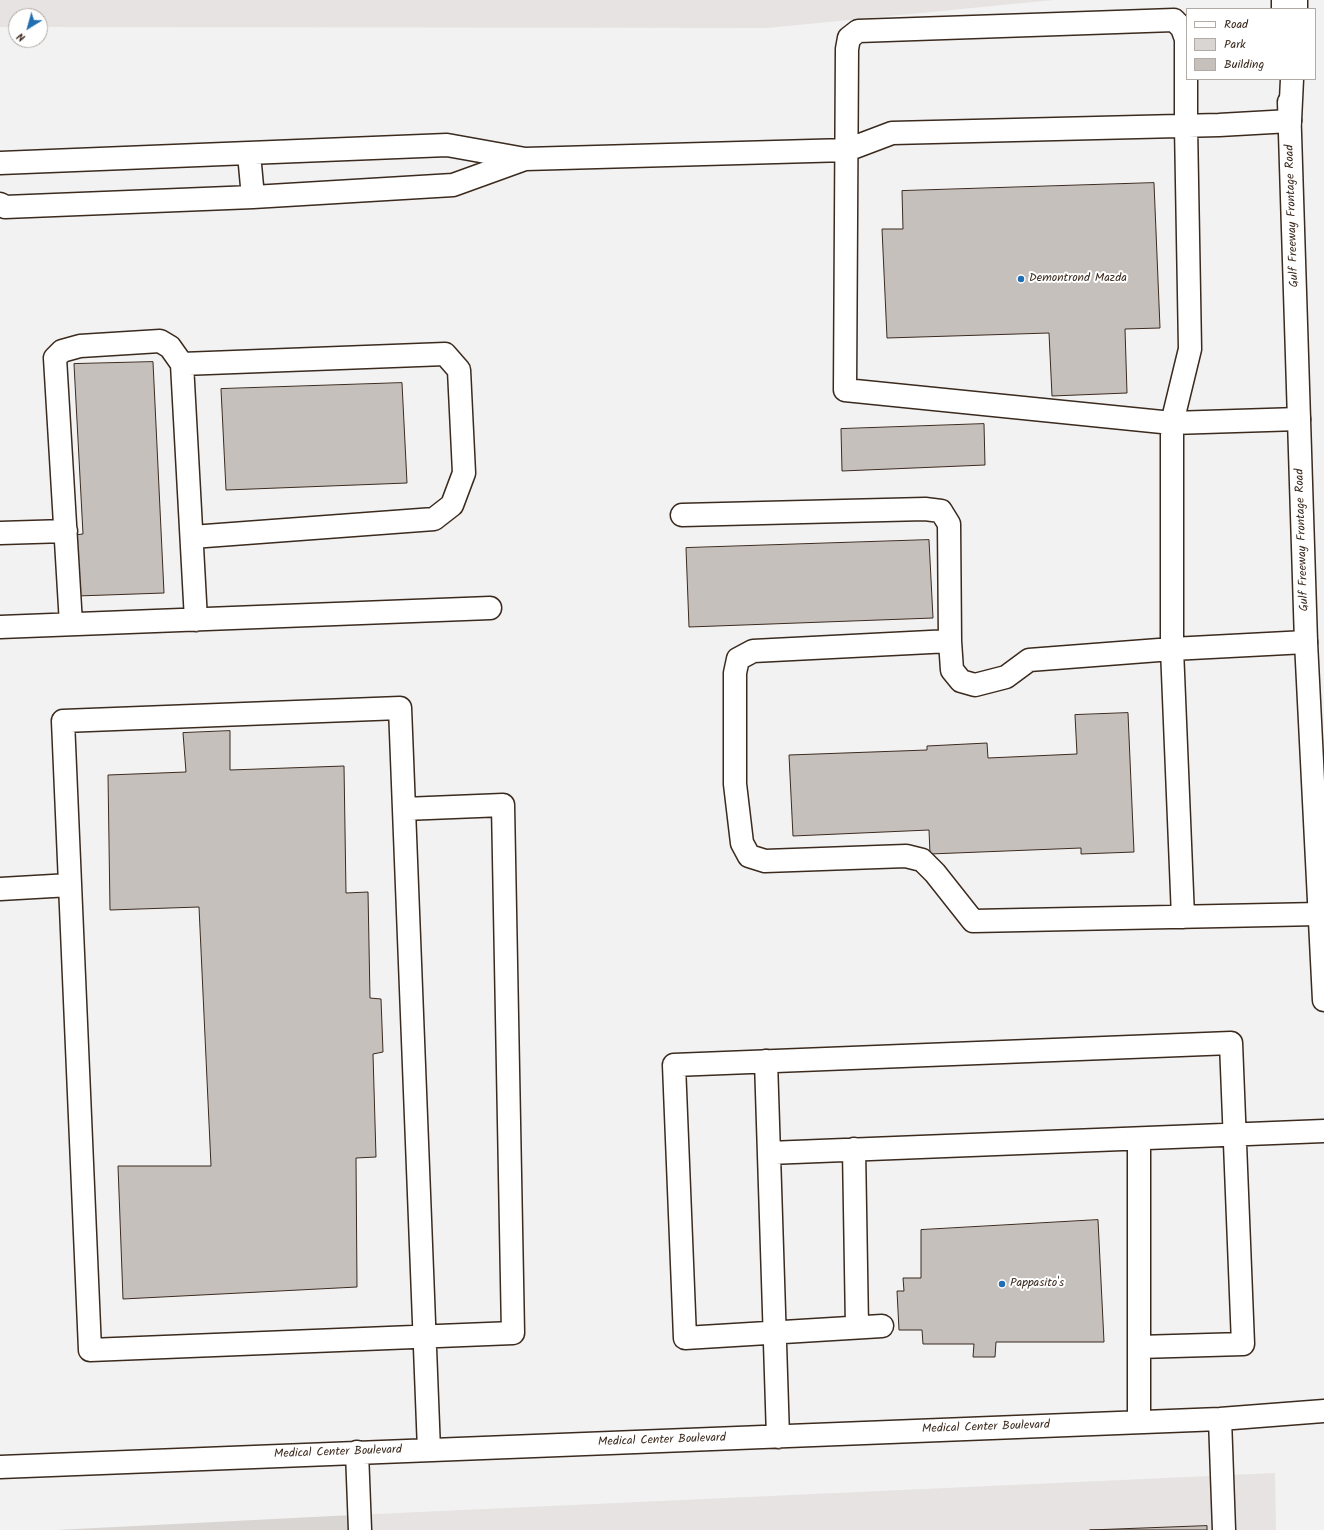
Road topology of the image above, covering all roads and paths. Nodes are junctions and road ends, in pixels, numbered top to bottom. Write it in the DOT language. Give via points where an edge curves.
graph roads {
  1 [pos="1287,80"];
  2 [pos="1292,80"];
  3 [pos="1290,121"];
  4 [pos="1186,126"];
  5 [pos="847,150"];
  6 [pos="249,154"];
  7 [pos="525,159"];
  8 [pos="0,163"];
  9 [pos="253,197"];
  10 [pos="0,204"];
  11 [pos="182,364"];
  12 [pos="1299,419"];
  13 [pos="1172,423"];
  14 [pos="682,515"];
  15 [pos="66,531"];
  16 [pos="0,533"];
  17 [pos="192,537"];
  18 [pos="490,608"];
  19 [pos="196,620"];
  20 [pos="71,624"];
  21 [pos="0,627"];
  22 [pos="950,641"];
  23 [pos="1306,642"];
  24 [pos="1172,649"];
  25 [pos="404,809"];
  26 [pos="70,885"];
  27 [pos="0,889"];
  28 [pos="1319,914"];
  29 [pos="1183,917"];
  30 [pos="1324,1000"];
  31 [pos="766,1061"];
  32 [pos="1324,1131"];
  33 [pos="1235,1135"];
  34 [pos="1139,1139"];
  35 [pos="854,1149"];
  36 [pos="769,1153"];
  37 [pos="882,1326"];
  38 [pos="857,1327"];
  39 [pos="775,1332"];
  40 [pos="425,1337"];
  41 [pos="1139,1347"];
  42 [pos="1324,1412"];
  43 [pos="1220,1419"];
  44 [pos="1139,1422"];
  45 [pos="778,1437"];
  46 [pos="429,1450"];
  47 [pos="358,1452"];
  48 [pos="0,1467"];
  49 [pos="360,1530"];
  50 [pos="1224,1530"];
  1 -- 3 [label="main road, Gulf Freeway Frontage Road"];
  2 -- 3 [label="main road"];
  3 -- 4 [label="main road"];
  3 -- 12 [label="main road, Gulf Freeway Frontage Road"];
  4 -- 5 [label="main road" via="892,133"];
  4 -- 5 [label="main road" via="1186,38 1182,28 1174,20 858,31 849,38 847,49"];
  4 -- 13 [label="main road" via="1190,349"];
  5 -- 7 [label="main road"];
  5 -- 13 [label="main road" via="845,390"];
  6 -- 7 [label="main road" via="447,145"];
  6 -- 8 [label="main road"];
  6 -- 9 [label="main road"];
  7 -- 9 [label="main road" via="453,185"];
  9 -- 10 [label="main road" via="5,207"];
  11 -- 15 [label="main road" via="170,347 160,340 80,346 62,351 55,358"];
  11 -- 17 [label="main road"];
  11 -- 17 [label="main road" via="445,354 458,370 459,378 464,472 452,505 434,519"];
  12 -- 13 [label="main road"];
  12 -- 23 [label="main road, Gulf Freeway Frontage Road"];
  13 -- 24 [label="main road"];
  14 -- 22 [label="main road" via="925,509 941,511 949,524"];
  15 -- 16 [label="main road"];
  15 -- 20 [label="main road"];
  17 -- 19 [label="main road"];
  18 -- 19 [label="main road"];
  19 -- 20 [label="main road"];
  20 -- 21 [label="main road"];
  22 -- 24 [label="main road" via="952,670 961,680 975,685 1006,677 1029,660"];
  22 -- 29 [label="main road" via="753,651 738,659 735,672 735,784 742,843 749,856 765,861 906,856 922,860 935,872 973,921"];
  23 -- 24 [label="main road"];
  23 -- 28 [label="main road, Gulf Freeway Frontage Road"];
  24 -- 29 [label="main road"];
  25 -- 26 [label="main road" via="400,708 63,721"];
  25 -- 40 [label="main road"];
  25 -- 40 [label="main road" via="503,805 513,1333"];
  26 -- 27 [label="main road"];
  26 -- 40 [label="main road" via="90,1350"];
  28 -- 29 [label="main road"];
  28 -- 30 [label="main road, Gulf Freeway Frontage Road"];
  31 -- 33 [label="main road" via="1231,1043"];
  31 -- 36 [label="main road"];
  31 -- 39 [label="main road" via="674,1065 685,1338"];
  32 -- 33 [label="main road"];
  33 -- 34 [label="main road"];
  33 -- 41 [label="main road" via="1243,1344"];
  34 -- 35 [label="main road"];
  34 -- 41 [label="main road"];
  35 -- 36 [label="main road"];
  35 -- 38 [label="main road"];
  36 -- 39 [label="main road"];
  37 -- 38 [label="main road"];
  38 -- 39 [label="main road"];
  39 -- 45 [label="main road"];
  40 -- 46 [label="main road"];
  41 -- 44 [label="main road"];
  42 -- 43 [label="main road, Medical Center Boulevard"];
  43 -- 44 [label="main road, Medical Center Boulevard"];
  43 -- 50 [label="main road"];
  44 -- 45 [label="main road, Medical Center Boulevard"];
  45 -- 46 [label="main road, Medical Center Boulevard"];
  46 -- 47 [label="main road, Medical Center Boulevard"];
  47 -- 48 [label="main road, Medical Center Boulevard"];
  47 -- 49 [label="main road"];
}
